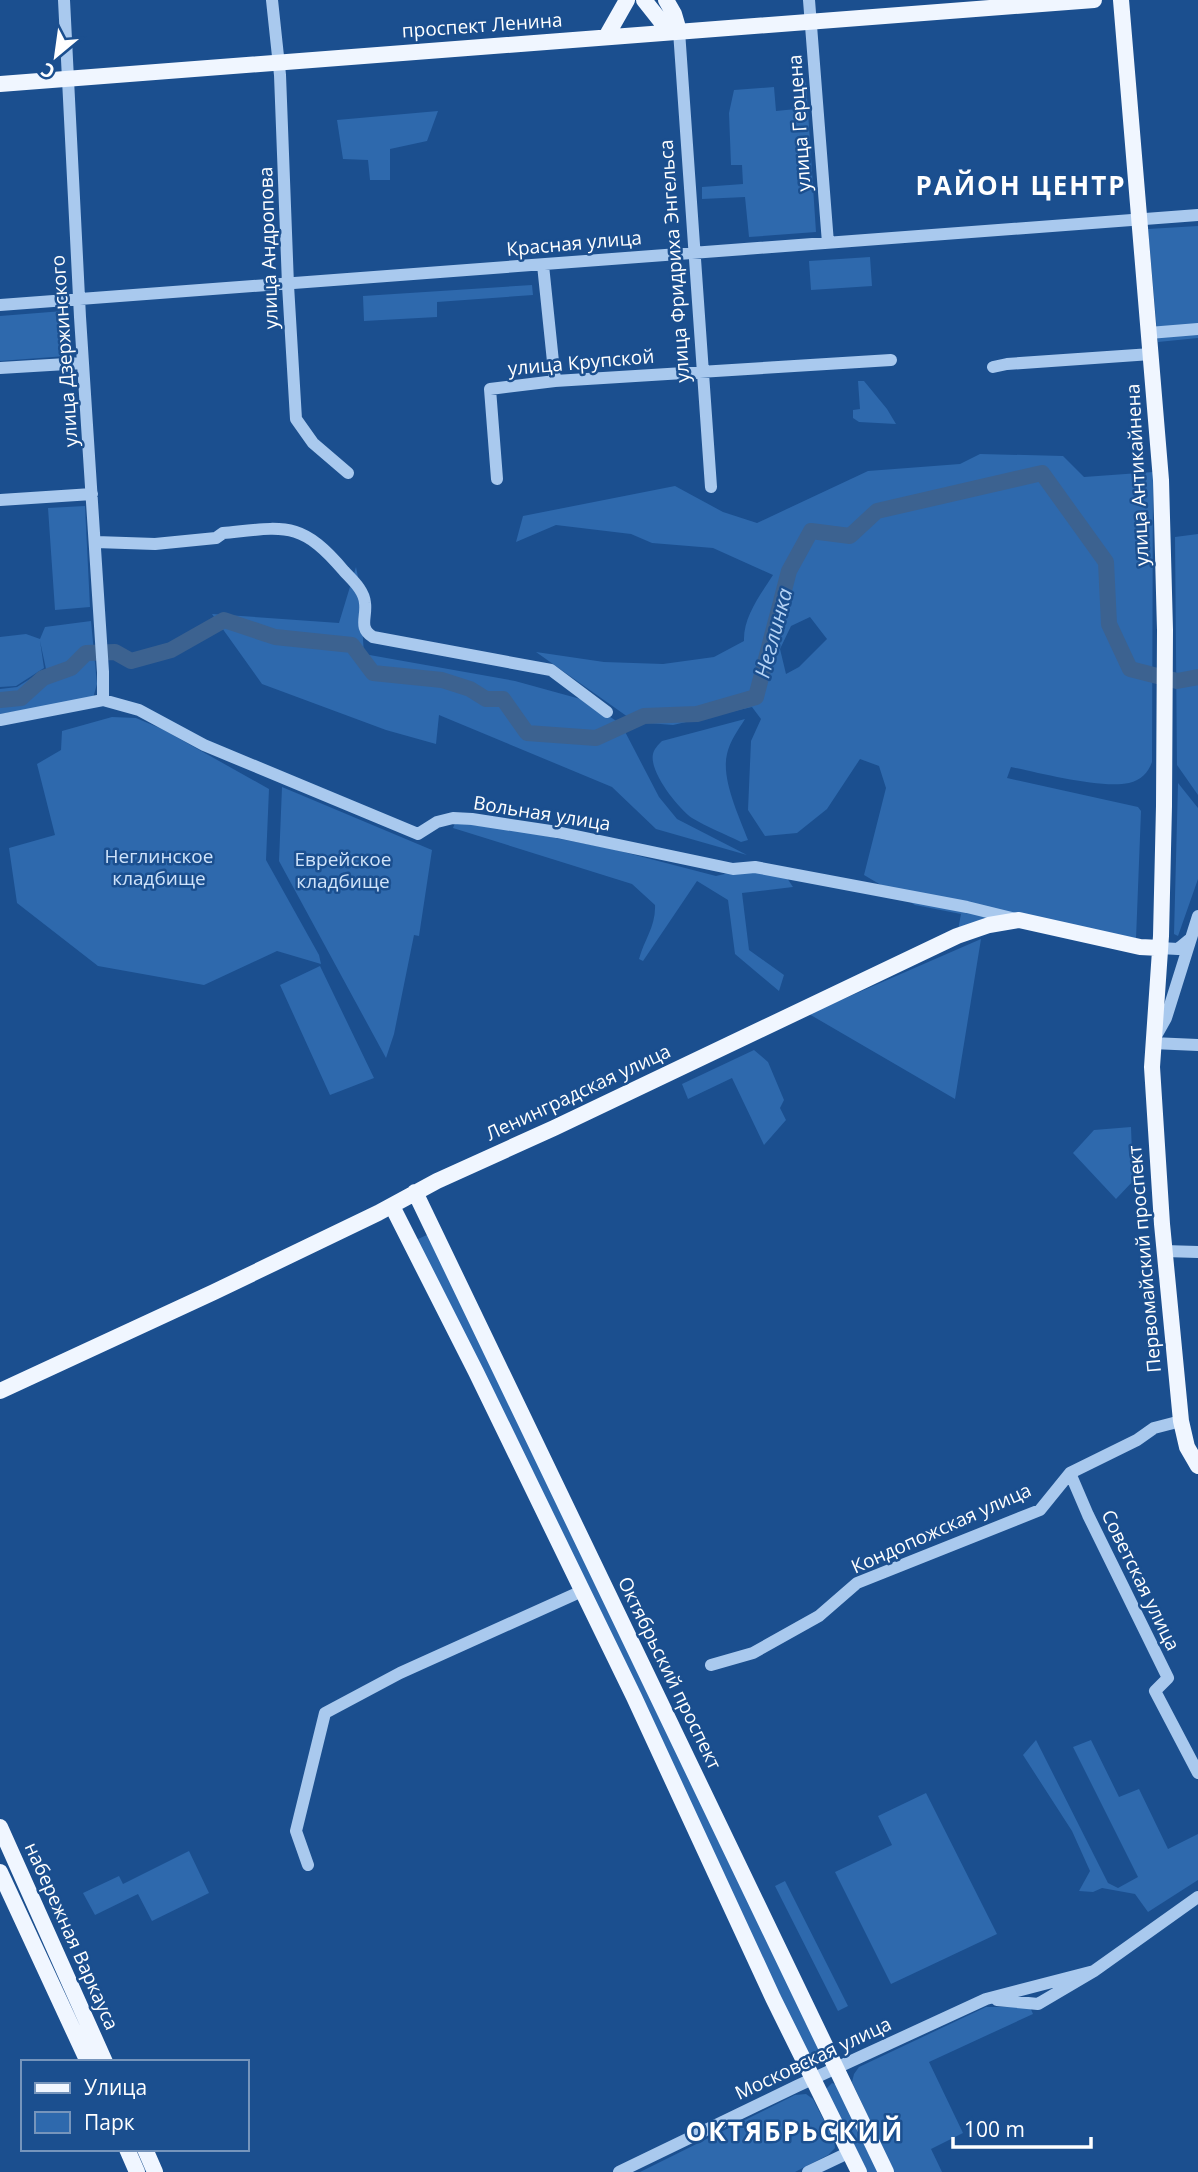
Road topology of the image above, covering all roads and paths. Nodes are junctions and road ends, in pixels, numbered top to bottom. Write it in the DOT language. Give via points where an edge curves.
graph roads {
  1 [pos="64,0"];
  2 [pos="272,0"];
  3 [pos="628,0"];
  4 [pos="644,0"];
  5 [pos="666,0"];
  6 [pos="809,0"];
  7 [pos="1094,0"];
  8 [pos="1121,0"];
  9 [pos="811,22"];
  10 [pos="679,31"];
  11 [pos="606,37"];
  12 [pos="279,63"];
  13 [pos="69,79"];
  14 [pos="0,84"];
  15 [pos="1198,215"];
  16 [pos="1138,220"];
  17 [pos="828,243"];
  18 [pos="695,252"];
  19 [pos="543,265"];
  20 [pos="288,285"];
  21 [pos="79,299"];
  22 [pos="0,305"];
  23 [pos="1198,329"];
  24 [pos="1149,332"];
  25 [pos="1151,354"];
  26 [pos="891,360"];
  27 [pos="993,367"];
  28 [pos="0,368"];
  29 [pos="84,368"];
  30 [pos="703,373"];
  31 [pos="555,381"];
  32 [pos="348,473"];
  33 [pos="497,479"];
  34 [pos="711,487"];
  35 [pos="92,494"];
  36 [pos="0,500"];
  37 [pos="96,542"];
  38 [pos="103,700"];
  39 [pos="607,712"];
  40 [pos="0,720"];
  41 [pos="1198,916"];
  42 [pos="1019,920"];
  43 [pos="1190,939"];
  44 [pos="1160,948"];
  45 [pos="1152,1043"];
  46 [pos="1198,1045"];
  47 [pos="415,1192"];
  48 [pos="391,1206"];
  49 [pos="1164,1251"];
  50 [pos="1198,1252"];
  51 [pos="0,1391"];
  52 [pos="1181,1421"];
  53 [pos="1198,1466"];
  54 [pos="1070,1473"];
  55 [pos="582,1591"];
  56 [pos="711,1665"];
  57 [pos="684,1751"];
  58 [pos="663,1760"];
  59 [pos="1198,1773"];
  60 [pos="0,1827"];
  61 [pos="309,1865"];
  62 [pos="19,1870"];
  63 [pos="1,1874"];
  64 [pos="1198,1897"];
  65 [pos="37,1932"];
  66 [pos="87,2060"];
  67 [pos="104,2060"];
  68 [pos="836,2068"];
  69 [pos="813,2079"];
  70 [pos="128,2151"];
  71 [pos="146,2151"];
  72 [pos="850,2152"];
  73 [pos="137,2172"];
  74 [pos="155,2172"];
  75 [pos="619,2172"];
  76 [pos="808,2172"];
  77 [pos="859,2172"];
  78 [pos="886,2172"];
  1 -- 13 [label="street, улица Дзержинского"];
  2 -- 12 [label="street, улица Андропова"];
  3 -- 11 [label="main road"];
  4 -- 10 [label="main road" via="663,24"];
  5 -- 10 [label="main road, улица Фридриха Энгельса"];
  6 -- 9 [label="street, улица Герцена"];
  7 -- 9 [label="main road, проспект Ленина"];
  8 -- 16 [label="main road, улица Антикайнена"];
  9 -- 10 [label="main road, проспект Ленина"];
  9 -- 17 [label="street, улица Герцена"];
  10 -- 11 [label="main road, проспект Ленина"];
  10 -- 18 [label="street, улица Фридриха Энгельса"];
  11 -- 12 [label="main road, проспект Ленина"];
  12 -- 13 [label="main road, проспект Ленина"];
  12 -- 20 [label="street, улица Андропова"];
  13 -- 14 [label="main road, проспект Ленина"];
  13 -- 21 [label="street, улица Дзержинского"];
  15 -- 16 [label="street, Красная улица"];
  16 -- 17 [label="street, Красная улица"];
  16 -- 24 [label="main road, улица Антикайнена"];
  17 -- 18 [label="street, Красная улица"];
  18 -- 19 [label="street, Красная улица"];
  18 -- 30 [label="street, улица Фридриха Энгельса"];
  19 -- 20 [label="street, Красная улица"];
  19 -- 31 [label="street"];
  20 -- 21 [label="street, Красная улица"];
  20 -- 32 [label="street, улица Андропова" via="296,419 313,443"];
  21 -- 22 [label="street, Красная улица"];
  21 -- 29 [label="street, улица Дзержинского"];
  23 -- 24 [label="street"];
  24 -- 25 [label="main road, улица Антикайнена"];
  25 -- 27 [label="street"];
  25 -- 44 [label="main road, улица Антикайнена" via="1161,480 1165,630"];
  26 -- 30 [label="street, улица Крупской"];
  28 -- 29 [label="street"];
  29 -- 35 [label="street, улица Дзержинского"];
  30 -- 31 [label="street, улица Крупской"];
  30 -- 34 [label="street, улица Фридриха Энгельса"];
  31 -- 33 [label="street, улица Крупской" via="490,389"];
  35 -- 36 [label="street"];
  35 -- 37 [label="street, улица Дзержинского"];
  37 -- 38 [label="street, улица Дзержинского"];
  37 -- 39 [label="street" via="155,544 281,527 308,536 362,592 363,626 373,637 551,670"];
  38 -- 40 [label="street, Вольная улица"];
  38 -- 42 [label="street, Вольная улица" via="139,709 204,745 418,834 437,822 472,819 733,869 755,867"];
  41 -- 43 [label="street, Первомайский проспект"];
  42 -- 44 [label="main road, Ленинградская улица"];
  42 -- 47 [label="main road, Ленинградская улица" via="957,936"];
  43 -- 44 [label="street, Ленинградская улица" via="1178,949"];
  43 -- 45 [label="street, Первомайский проспект" via="1166,1018"];
  44 -- 45 [label="main road, Первомайский проспект"];
  45 -- 46 [label="street"];
  45 -- 49 [label="main road, Первомайский проспект"];
  47 -- 48 [label="main road, Ленинградская улица"];
  47 -- 57 [label="main road, Октябрьский проспект"];
  48 -- 51 [label="main road, Ленинградская улица"];
  48 -- 55 [label="main road"];
  49 -- 50 [label="street"];
  49 -- 52 [label="main road, Первомайский проспект"];
  52 -- 53 [label="main road, Первомайский проспект" via="1187,1447"];
  52 -- 54 [label="street, Кондопожская улица" via="1154,1428"];
  54 -- 56 [label="street, Кондопожская улица" via="1040,1510 857,1583 819,1616 753,1653"];
  54 -- 59 [label="street, Советская улица" via="1168,1678 1155,1691"];
  55 -- 58 [label="main road"];
  55 -- 61 [label="street" via="400,1673 325,1713 296,1831"];
  57 -- 58 [label="main road"];
  57 -- 68 [label="main road, Октябрьский проспект"];
  58 -- 69 [label="main road"];
  60 -- 62 [label="main road, набережная Варкауса"];
  62 -- 63 [label="main road"];
  62 -- 65 [label="main road, набережная Варкауса"];
  63 -- 65 [label="main road, набережная Варкауса"];
  64 -- 68 [label="street, Московская улица" via="1094,1971 1038,2004 986,1999"];
  65 -- 66 [label="main road, набережная Варкауса"];
  65 -- 67 [label="main road, набережная Варкауса"];
  68 -- 69 [label="street, Московская улица"];
  68 -- 78 [label="main road, Октябрьский проспект"];
  69 -- 72 [label="main road"];
  69 -- 75 [label="street, Московская улица"];
  70 -- 73 [label="main road"];
  71 -- 74 [label="main road"];
  72 -- 76 [label="street"];
  72 -- 77 [label="main road"];
}
